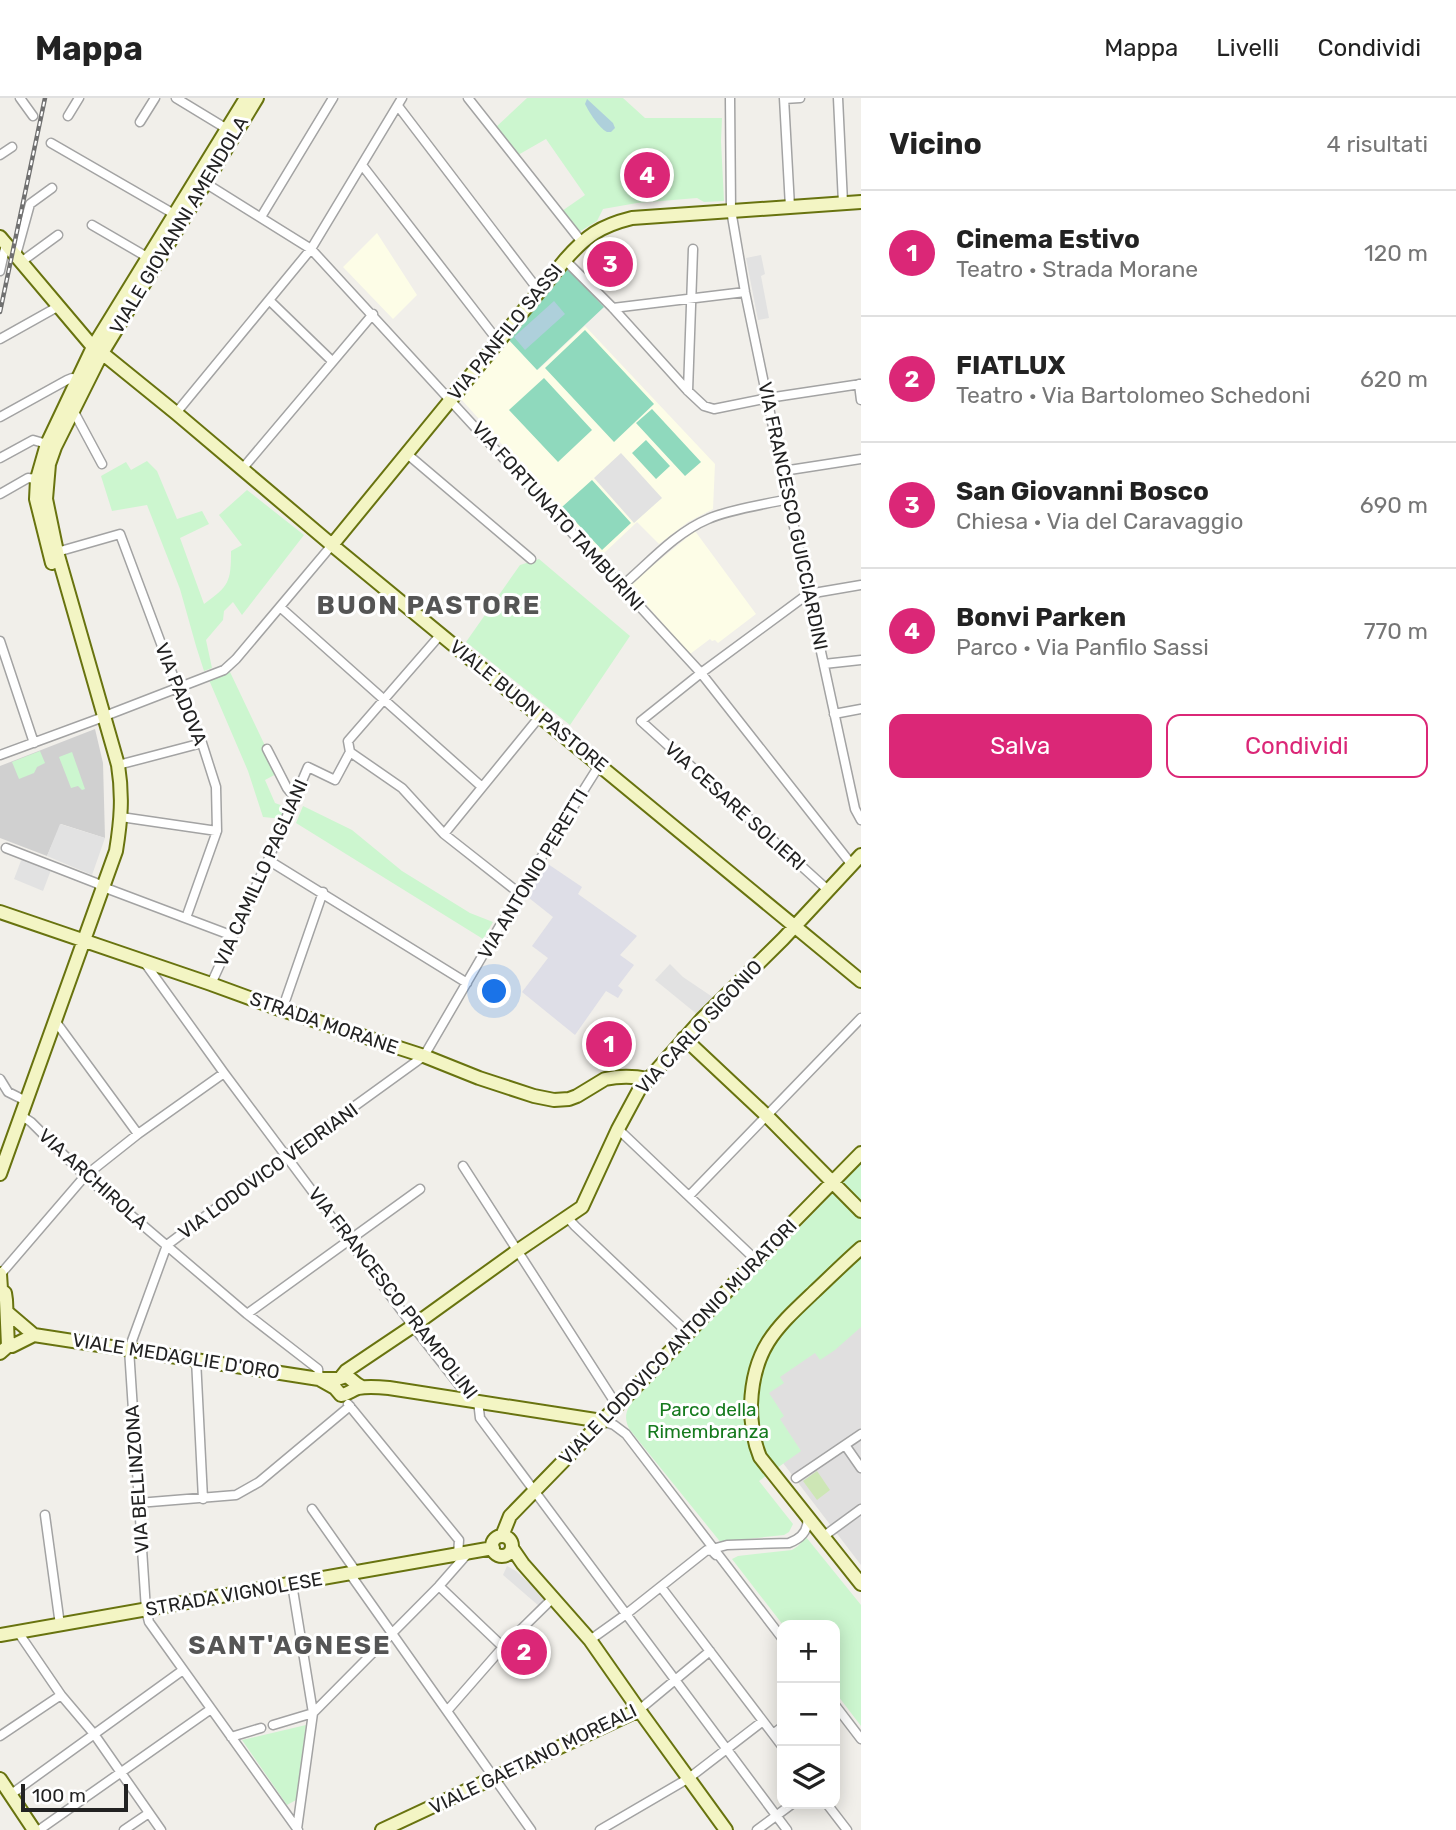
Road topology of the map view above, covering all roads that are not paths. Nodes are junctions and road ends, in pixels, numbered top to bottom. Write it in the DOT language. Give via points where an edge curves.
graph roads {
  1 [pos="20,98"];
  2 [pos="79,98"];
  3 [pos="155,98"];
  4 [pos="176,98"];
  5 [pos="246,98"];
  6 [pos="257,98"];
  7 [pos="333,98"];
  8 [pos="468,98"];
  9 [pos="730,98"];
  10 [pos="800,98"];
  11 [pos="838,98"];
  12 [pos="784,99"];
  13 [pos="400,102"];
  14 [pos="33,116"];
  15 [pos="68,116"];
  16 [pos="140,122"];
  17 [pos="227,129"];
  18 [pos="51,143"];
  19 [pos="12,147"];
  20 [pos="0,155"];
  21 [pos="362,165"];
  22 [pos="201,180"];
  23 [pos="52,188"];
  24 [pos="861,202"];
  25 [pos="843,203"];
  26 [pos="790,207"];
  27 [pos="731,210"];
  28 [pos="174,214"];
  29 [pos="261,217"];
  30 [pos="92,225"];
  31 [pos="58,235"];
  32 [pos="3,240"];
  33 [pos="581,241"];
  34 [pos="311,249"];
  35 [pos="693,249"];
  36 [pos="147,257"];
  37 [pos="19,258"];
  38 [pos="565,260"];
  39 [pos="0,271"];
  40 [pos="539,291"];
  41 [pos="745,292"];
  42 [pos="690,299"];
  43 [pos="269,300"];
  44 [pos="59,306"];
  45 [pos="613,308"];
  46 [pos="373,314"];
  47 [pos="107,324"];
  48 [pos="85,336"];
  49 [pos="0,339"];
  50 [pos="498,341"];
  51 [pos="97,350"];
  52 [pos="332,361"];
  53 [pos="77,380"];
  54 [pos="860,384"];
  55 [pos="688,391"];
  56 [pos="768,398"];
  57 [pos="450,399"];
  58 [pos="861,400"];
  59 [pos="73,410"];
  60 [pos="176,413"];
  61 [pos="0,416"];
  62 [pos="51,445"];
  63 [pos="407,453"];
  64 [pos="0,458"];
  65 [pos="861,459"];
  66 [pos="102,464"];
  67 [pos="243,468"];
  68 [pos="783,471"];
  69 [pos="42,479"];
  70 [pos="0,494"];
  71 [pos="788,499"];
  72 [pos="332,545"];
  73 [pos="53,553"];
  74 [pos="531,559"];
  75 [pos="861,585"];
  76 [pos="622,586"];
  77 [pos="808,594"];
  78 [pos="280,607"];
  79 [pos="441,634"];
  80 [pos="0,641"];
  81 [pos="861,660"];
  82 [pos="824,664"];
  83 [pos="701,673"];
  84 [pos="178,689"];
  85 [pos="384,699"];
  86 [pos="861,709"];
  87 [pos="834,714"];
  88 [pos="541,715"];
  89 [pos="101,718"];
  90 [pos="34,743"];
  91 [pos="202,743"];
  92 [pos="267,749"];
  93 [pos="350,752"];
  94 [pos="0,755"];
  95 [pos="600,764"];
  96 [pos="114,766"];
  97 [pos="482,787"];
  98 [pos="295,798"];
  99 [pos="118,817"];
  100 [pos="861,820"];
  101 [pos="218,831"];
  102 [pos="443,834"];
  103 [pos="6,848"];
  104 [pos="268,860"];
  105 [pos="856,860"];
  106 [pos="100,885"];
  107 [pos="829,891"];
  108 [pos="323,892"];
  109 [pos="519,893"];
  110 [pos="0,912"];
  111 [pos="186,918"];
  112 [pos="795,925"];
  113 [pos="233,936"];
  114 [pos="81,940"];
  115 [pos="144,961"];
  116 [pos="861,981"];
  117 [pos="467,983"];
  118 [pos="211,984"];
  119 [pos="282,1010"];
  120 [pos="861,1018"];
  121 [pos="52,1021"];
  122 [pos="684,1038"];
  123 [pos="424,1056"];
  124 [pos="224,1073"];
  125 [pos="0,1079"];
  126 [pos="648,1079"];
  127 [pos="20,1098"];
  128 [pos="766,1115"];
  129 [pos="22,1116"];
  130 [pos="618,1129"];
  131 [pos="138,1134"];
  132 [pos="861,1153"];
  133 [pos="287,1155"];
  134 [pos="0,1156"];
  135 [pos="463,1167"];
  136 [pos="0,1174"];
  137 [pos="85,1176"];
  138 [pos="834,1182"];
  139 [pos="420,1189"];
  140 [pos="689,1195"];
  141 [pos="861,1211"];
  142 [pos="567,1217"];
  143 [pos="350,1241"];
  144 [pos="167,1245"];
  145 [pos="861,1248"];
  146 [pos="517,1251"];
  147 [pos="755,1260"];
  148 [pos="0,1274"];
  149 [pos="0,1289"];
  150 [pos="7,1312"];
  151 [pos="247,1314"];
  152 [pos="413,1326"];
  153 [pos="688,1333"];
  154 [pos="34,1335"];
  155 [pos="129,1349"];
  156 [pos="4,1350"];
  157 [pos="196,1359"];
  158 [pos="318,1379"];
  159 [pos="347,1387"];
  160 [pos="478,1401"];
  161 [pos="614,1401"];
  162 [pos="602,1421"];
  163 [pos="861,1434"];
  164 [pos="845,1445"];
  165 [pos="861,1468"];
  166 [pos="796,1478"];
  167 [pos="535,1490"];
  168 [pos="203,1499"];
  169 [pos="138,1503"];
  170 [pos="312,1509"];
  171 [pos="861,1509"];
  172 [pos="805,1512"];
  173 [pos="45,1515"];
  174 [pos="502,1536"];
  175 [pos="824,1536"];
  176 [pos="493,1548"];
  177 [pos="508,1552"];
  178 [pos="463,1554"];
  179 [pos="714,1554"];
  180 [pos="353,1574"];
  181 [pos="292,1584"];
  182 [pos="861,1584"];
  183 [pos="439,1586"];
  184 [pos="661,1587"];
  185 [pos="554,1597"];
  186 [pos="146,1610"];
  187 [pos="625,1615"];
  188 [pos="60,1625"];
  189 [pos="18,1632"];
  190 [pos="777,1632"];
  191 [pos="392,1633"];
  192 [pos="0,1634"];
  193 [pos="590,1640"];
  194 [pos="503,1647"];
  195 [pos="710,1651"];
  196 [pos="183,1670"];
  197 [pos="674,1679"];
  198 [pos="61,1695"];
  199 [pos="211,1709"];
  200 [pos="639,1710"];
  201 [pos="447,1711"];
  202 [pos="840,1712"];
  203 [pos="313,1713"];
  204 [pos="763,1721"];
  205 [pos="273,1725"];
  206 [pos="261,1728"];
  207 [pos="777,1731"];
  208 [pos="93,1734"];
  209 [pos="773,1734"];
  210 [pos="0,1736"];
  211 [pos="232,1737"];
  212 [pos="777,1739"];
  213 [pos="861,1739"];
  214 [pos="726,1749"];
  215 [pos="121,1772"];
  216 [pos="689,1778"];
  217 [pos="0,1779"];
  218 [pos="495,1779"];
  219 [pos="10,1795"];
  220 [pos="785,1809"];
  221 [pos="831,1809"];
  222 [pos="149,1813"];
  223 [pos="776,1816"];
  224 [pos="298,1829"];
  225 [pos="34,1830"];
  226 [pos="39,1830"];
  227 [pos="124,1830"];
  228 [pos="161,1830"];
  229 [pos="382,1830"];
  230 [pos="531,1830"];
  231 [pos="600,1830"];
  232 [pos="726,1830"];
  233 [pos="757,1830"];
  234 [pos="787,1830"];
  235 [pos="847,1830"];
  1 -- 14 [label="street"];
  2 -- 15 [label="street"];
  3 -- 16 [label="street"];
  4 -- 17 [label="street"];
  5 -- 17 [label="street, VIALE GIOVANNI AMENDOLA"];
  6 -- 22 [label="street, VIALE GIOVANNI AMENDOLA"];
  7 -- 29 [label="street"];
  8 -- 33 [label="street"];
  9 -- 27 [label="street, VIA FRANCESCO GUICCIARDINI"];
  10 -- 12 [label="street"];
  11 -- 25 [label="street"];
  12 -- 26 [label="street"];
  13 -- 21 [label="street"];
  13 -- 40 [label="street"];
  17 -- 22 [label="street, VIALE GIOVANNI AMENDOLA"];
  18 -- 28 [label="street"];
  19 -- 20 [label="street"];
  21 -- 34 [label="street"];
  21 -- 50 [label="street"];
  22 -- 28 [label="street, VIALE GIOVANNI AMENDOLA"];
  22 -- 29 [label="street, VIA FORTUNATO TAMBURINI"];
  22 -- 51 [label="street, VIALE GIOVANNI AMENDOLA"];
  23 -- 37 [label="street" via="30,204"];
  24 -- 25 [label="street, VIA PANFILO SASSI"];
  25 -- 26 [label="street, VIA PANFILO SASSI"];
  26 -- 27 [label="street, VIA PANFILO SASSI"];
  27 -- 33 [label="street, VIA PANFILO SASSI" via="632,218 604,226"];
  27 -- 41 [label="street, VIA FRANCESCO GUICCIARDINI"];
  28 -- 36 [label="street, VIALE GIOVANNI AMENDOLA"];
  29 -- 34 [label="street, VIA FORTUNATO TAMBURINI"];
  30 -- 36 [label="street"];
  31 -- 37 [label="street"];
  32 -- 37 [label="street, VIALE BUON PASTORE"];
  32 -- 39 [label="street"];
  33 -- 38 [label="street, VIA PANFILO SASSI"];
  34 -- 43 [label="street"];
  34 -- 46 [label="street, VIA FORTUNATO TAMBURINI"];
  35 -- 42 [label="street"];
  36 -- 47 [label="street, VIALE GIOVANNI AMENDOLA"];
  37 -- 44 [label="street, VIALE BUON PASTORE"];
  38 -- 40 [label="street, VIA PANFILO SASSI"];
  38 -- 45 [label="street"];
  40 -- 50 [label="street, VIA PANFILO SASSI"];
  41 -- 42 [label="street"];
  41 -- 56 [label="street, VIA FRANCESCO GUICCIARDINI"];
  42 -- 45 [label="street"];
  42 -- 55 [label="street"];
  43 -- 52 [label="street"];
  43 -- 60 [label="street"];
  44 -- 48 [label="street, VIALE BUON PASTORE"];
  44 -- 49 [label="street"];
  45 -- 55 [label="street"];
  46 -- 52 [label="street"];
  46 -- 57 [label="street, VIA FORTUNATO TAMBURINI"];
  47 -- 48 [label="street"];
  47 -- 51 [label="street, VIALE GIOVANNI AMENDOLA"];
  48 -- 51 [label="street, VIALE BUON PASTORE"];
  50 -- 57 [label="street, VIA PANFILO SASSI"];
  51 -- 53 [label="street"];
  51 -- 59 [label="street"];
  51 -- 60 [label="street, VIALE BUON PASTORE"];
  52 -- 67 [label="street"];
  53 -- 61 [label="street" via="67,380"];
  53 -- 62 [label="street"];
  54 -- 56 [label="street"];
  54 -- 58 [label="street"];
  55 -- 56 [label="street" via="713,409"];
  56 -- 68 [label="street, VIA FRANCESCO GUICCIARDINI"];
  57 -- 63 [label="street, VIA PANFILO SASSI"];
  57 -- 76 [label="street, VIA FORTUNATO TAMBURINI"];
  59 -- 62 [label="street"];
  59 -- 66 [label="street"];
  60 -- 67 [label="street, VIALE BUON PASTORE"];
  62 -- 64 [label="street" via="33,440"];
  62 -- 69 [label="street"];
  63 -- 72 [label="street, VIA PANFILO SASSI"];
  63 -- 74 [label="street"];
  65 -- 68 [label="street"];
  67 -- 72 [label="street, VIALE BUON PASTORE"];
  68 -- 71 [label="street, VIA FRANCESCO GUICCIARDINI"];
  69 -- 70 [label="street" via="28,478"];
  69 -- 73 [label="street" via="36,499"];
  71 -- 76 [label="street" via="699,523"];
  71 -- 77 [label="street, VIA FRANCESCO GUICCIARDINI"];
  72 -- 78 [label="street"];
  72 -- 79 [label="street, VIALE BUON PASTORE"];
  73 -- 84 [label="street, VIA PADOVA" via="120,534"];
  73 -- 89 [label="street"];
  75 -- 77 [label="street"];
  76 -- 83 [label="street, VIA FORTUNATO TAMBURINI"];
  77 -- 82 [label="street, VIA FRANCESCO GUICCIARDINI"];
  77 -- 83 [label="street"];
  78 -- 84 [label="street" via="224,670"];
  78 -- 85 [label="street"];
  79 -- 85 [label="street, VIA CAMILLO PAGLIANI"];
  79 -- 88 [label="street, VIALE BUON PASTORE"];
  80 -- 90 [label="street"];
  81 -- 82 [label="street"];
  82 -- 87 [label="street, VIA FRANCESCO GUICCIARDINI"];
  83 -- 105 [label="street, VIA FORTUNATO TAMBURINI"];
  83 -- 107 [label="street, VIA CESARE SOLIERI" via="641,721"];
  84 -- 89 [label="street"];
  84 -- 91 [label="street, VIA PADOVA"];
  85 -- 93 [label="street, VIA CAMILLO PAGLIANI" via="348,741"];
  85 -- 97 [label="street"];
  86 -- 87 [label="street"];
  87 -- 100 [label="street, VIA FRANCESCO GUICCIARDINI"];
  88 -- 95 [label="street, VIALE BUON PASTORE"];
  88 -- 97 [label="street"];
  89 -- 90 [label="street"];
  89 -- 96 [label="street"];
  90 -- 94 [label="street"];
  91 -- 96 [label="street"];
  91 -- 101 [label="street, VIA PADOVA" via="216,787"];
  92 -- 98 [label="street"];
  93 -- 98 [label="street, VIA CAMILLO PAGLIANI" via="335,780 308,766"];
  93 -- 102 [label="street" via="402,788"];
  95 -- 109 [label="street, VIA ANTONIO PERETTI"];
  95 -- 112 [label="street, VIALE BUON PASTORE"];
  96 -- 99 [label="street"];
  97 -- 102 [label="street"];
  98 -- 104 [label="street, VIA CAMILLO PAGLIANI"];
  99 -- 101 [label="street"];
  99 -- 106 [label="street"];
  101 -- 111 [label="street, VIA PADOVA"];
  102 -- 109 [label="street"];
  103 -- 106 [label="street"];
  104 -- 108 [label="street"];
  104 -- 113 [label="street, VIA CAMILLO PAGLIANI"];
  105 -- 107 [label="street, VIA CARLO SIGONIO"];
  106 -- 111 [label="street"];
  106 -- 114 [label="street"];
  107 -- 112 [label="street, VIA CARLO SIGONIO"];
  108 -- 117 [label="street"];
  108 -- 119 [label="street"];
  109 -- 117 [label="street, VIA ANTONIO PERETTI"];
  110 -- 114 [label="street, STRADA MORANE"];
  111 -- 113 [label="street"];
  112 -- 116 [label="street, VIALE BUON PASTORE"];
  112 -- 122 [label="street, VIA CARLO SIGONIO"];
  113 -- 118 [label="street, VIA CAMILLO PAGLIANI"];
  114 -- 115 [label="street, STRADA MORANE"];
  114 -- 121 [label="street"];
  115 -- 118 [label="street, STRADA MORANE"];
  115 -- 124 [label="street, VIA FRANCESCO PRAMPOLINI"];
  117 -- 123 [label="street, VIA ANTONIO PERETTI"];
  118 -- 119 [label="street, STRADA MORANE"];
  119 -- 123 [label="street, STRADA MORANE"];
  120 -- 128 [label="street"];
  121 -- 127 [label="street"];
  121 -- 129 [label="street"];
  121 -- 131 [label="street"];
  122 -- 126 [label="street, VIA CARLO SIGONIO"];
  122 -- 128 [label="street"];
  123 -- 126 [label="street, STRADA MORANE" via="492,1083 554,1100 577,1096 605,1079"];
  123 -- 133 [label="street, VIA LODOVICO VEDRIANI"];
  124 -- 131 [label="street"];
  124 -- 133 [label="street, VIA FRANCESCO PRAMPOLINI"];
  125 -- 127 [label="street" via="8,1092"];
  126 -- 130 [label="street, VIA CARLO SIGONIO"];
  127 -- 134 [label="street"];
  128 -- 138 [label="street"];
  128 -- 140 [label="street"];
  129 -- 136 [label="street"];
  129 -- 137 [label="street, VIA ARCHIROLA"];
  130 -- 140 [label="street"];
  130 -- 142 [label="street, VIA CARLO SIGONIO" via="582,1207"];
  131 -- 137 [label="street"];
  132 -- 138 [label="street, VIALE LODOVICO ANTONIO MURATORI"];
  133 -- 143 [label="street, VIA FRANCESCO PRAMPOLINI"];
  133 -- 144 [label="street, VIA LODOVICO VEDRIANI"];
  135 -- 146 [label="street"];
  137 -- 144 [label="street, VIA ARCHIROLA"];
  137 -- 148 [label="street"];
  138 -- 141 [label="street"];
  138 -- 147 [label="street, VIALE LODOVICO ANTONIO MURATORI"];
  139 -- 143 [label="street"];
  140 -- 147 [label="street"];
  142 -- 146 [label="street, VIA CARLO SIGONIO"];
  142 -- 153 [label="street"];
  143 -- 151 [label="street"];
  143 -- 152 [label="street, VIA FRANCESCO PRAMPOLINI"];
  144 -- 151 [label="street, VIA ARCHIROLA"];
  144 -- 155 [label="street, VIA LODOVICO VEDRIANI"];
  145 -- 172 [label="street" via="785,1320 769,1340 753,1377 754,1440 767,1466"];
  146 -- 152 [label="street, VIA CARLO SIGONIO"];
  146 -- 161 [label="street"];
  147 -- 153 [label="street, VIALE LODOVICO ANTONIO MURATORI"];
  148 -- 149 [label="street"];
  149 -- 150 [label="street" via="5,1293"];
  150 -- 154 [label="street"];
  150 -- 156 [label="street"];
  151 -- 158 [label="street, VIA ARCHIROLA" via="318,1369"];
  152 -- 159 [label="street, VIA CARLO SIGONIO" via="346,1371"];
  152 -- 160 [label="street, VIA FRANCESCO PRAMPOLINI" via="460,1386"];
  153 -- 162 [label="street, VIALE LODOVICO ANTONIO MURATORI"];
  154 -- 155 [label="street, VIALE MEDAGLIE D'ORO"];
  154 -- 156 [label="street"];
  155 -- 157 [label="street, VIALE MEDAGLIE D'ORO"];
  155 -- 169 [label="street, VIA BELLINZONA"];
  157 -- 158 [label="street, VIALE MEDAGLIE D'ORO"];
  157 -- 168 [label="street"];
  158 -- 159 [label="street, VIALE MEDAGLIE D'ORO"];
  159 -- 160 [label="street, VIALE MEDAGLIE D'ORO" via="390,1388"];
  159 -- 168 [label="street" via="259,1482 236,1495"];
  159 -- 178 [label="street" via="459,1541"];
  160 -- 162 [label="street, VIALE MEDAGLIE D'ORO"];
  160 -- 167 [label="street, VIA FRANCESCO PRAMPOLINI" via="480,1418"];
  162 -- 167 [label="street, VIALE LODOVICO ANTONIO MURATORI"];
  162 -- 179 [label="street" via="626,1434"];
  163 -- 164 [label="street"];
  164 -- 165 [label="street"];
  164 -- 166 [label="street"];
  167 -- 174 [label="street, VIALE LODOVICO ANTONIO MURATORI" via="510,1516"];
  167 -- 187 [label="street, VIA FRANCESCO PRAMPOLINI"];
  168 -- 169 [label="street"];
  169 -- 186 [label="street, VIA BELLINZONA"];
  170 -- 180 [label="street"];
  171 -- 175 [label="street"];
  172 -- 175 [label="street"];
  172 -- 179 [label="street" via="807,1528 793,1542 727,1545 716,1548"];
  173 -- 188 [label="street"];
  174 -- 176 [label="street, VIALE LODOVICO ANTONIO MURATORI" via="494,1540"];
  174 -- 177 [label="street" via="510,1540"];
  175 -- 182 [label="street"];
  176 -- 177 [label="street" via="496,1554"];
  176 -- 178 [label="street"];
  177 -- 185 [label="street"];
  178 -- 180 [label="street, STRADA VIGNOLESE"];
  178 -- 183 [label="street"];
  179 -- 184 [label="street"];
  179 -- 190 [label="street"];
  180 -- 181 [label="street, STRADA VIGNOLESE"];
  180 -- 191 [label="street"];
  181 -- 186 [label="street, STRADA VIGNOLESE"];
  181 -- 203 [label="street"];
  183 -- 191 [label="street"];
  183 -- 194 [label="street"];
  184 -- 187 [label="street"];
  184 -- 195 [label="street"];
  185 -- 193 [label="street"];
  185 -- 194 [label="street"];
  186 -- 188 [label="street, STRADA VIGNOLESE"];
  186 -- 196 [label="street" via="149,1622"];
  187 -- 193 [label="street"];
  187 -- 197 [label="street, VIA FRANCESCO PRAMPOLINI"];
  188 -- 189 [label="street, STRADA VIGNOLESE"];
  189 -- 192 [label="street, STRADA VIGNOLESE"];
  189 -- 198 [label="street"];
  191 -- 201 [label="street"];
  191 -- 203 [label="street"];
  193 -- 200 [label="street"];
  194 -- 201 [label="street"];
  195 -- 197 [label="street, VIALE GAETANO MOREALI"];
  195 -- 204 [label="street"];
  196 -- 199 [label="street"];
  196 -- 208 [label="street"];
  197 -- 200 [label="street, VIALE GAETANO MOREALI"];
  197 -- 214 [label="street, VIA FRANCESCO PRAMPOLINI"];
  198 -- 208 [label="street"];
  198 -- 210 [label="street"];
  199 -- 211 [label="street"];
  199 -- 215 [label="street"];
  200 -- 216 [label="street"];
  200 -- 218 [label="street, VIALE GAETANO MOREALI"];
  201 -- 218 [label="street"];
  202 -- 213 [label="street"];
  203 -- 205 [label="street"];
  203 -- 224 [label="street"];
  204 -- 209 [label="street"];
  204 -- 214 [label="street"];
  206 -- 211 [label="street"];
  207 -- 209 [label="street"];
  208 -- 215 [label="street"];
  208 -- 219 [label="street"];
  209 -- 212 [label="street"];
  211 -- 224 [label="street"];
  214 -- 216 [label="street"];
  214 -- 223 [label="street, VIA FRANCESCO PRAMPOLINI"];
  215 -- 222 [label="street"];
  215 -- 226 [label="street"];
  216 -- 231 [label="street"];
  216 -- 232 [label="street"];
  217 -- 219 [label="street"];
  218 -- 229 [label="street, VIALE GAETANO MOREALI"];
  218 -- 230 [label="street"];
  219 -- 225 [label="street"];
  220 -- 223 [label="street"];
  221 -- 235 [label="street"];
  222 -- 227 [label="street"];
  222 -- 228 [label="street"];
  223 -- 233 [label="street"];
  223 -- 234 [label="street, VIA FRANCESCO PRAMPOLINI"];
}
